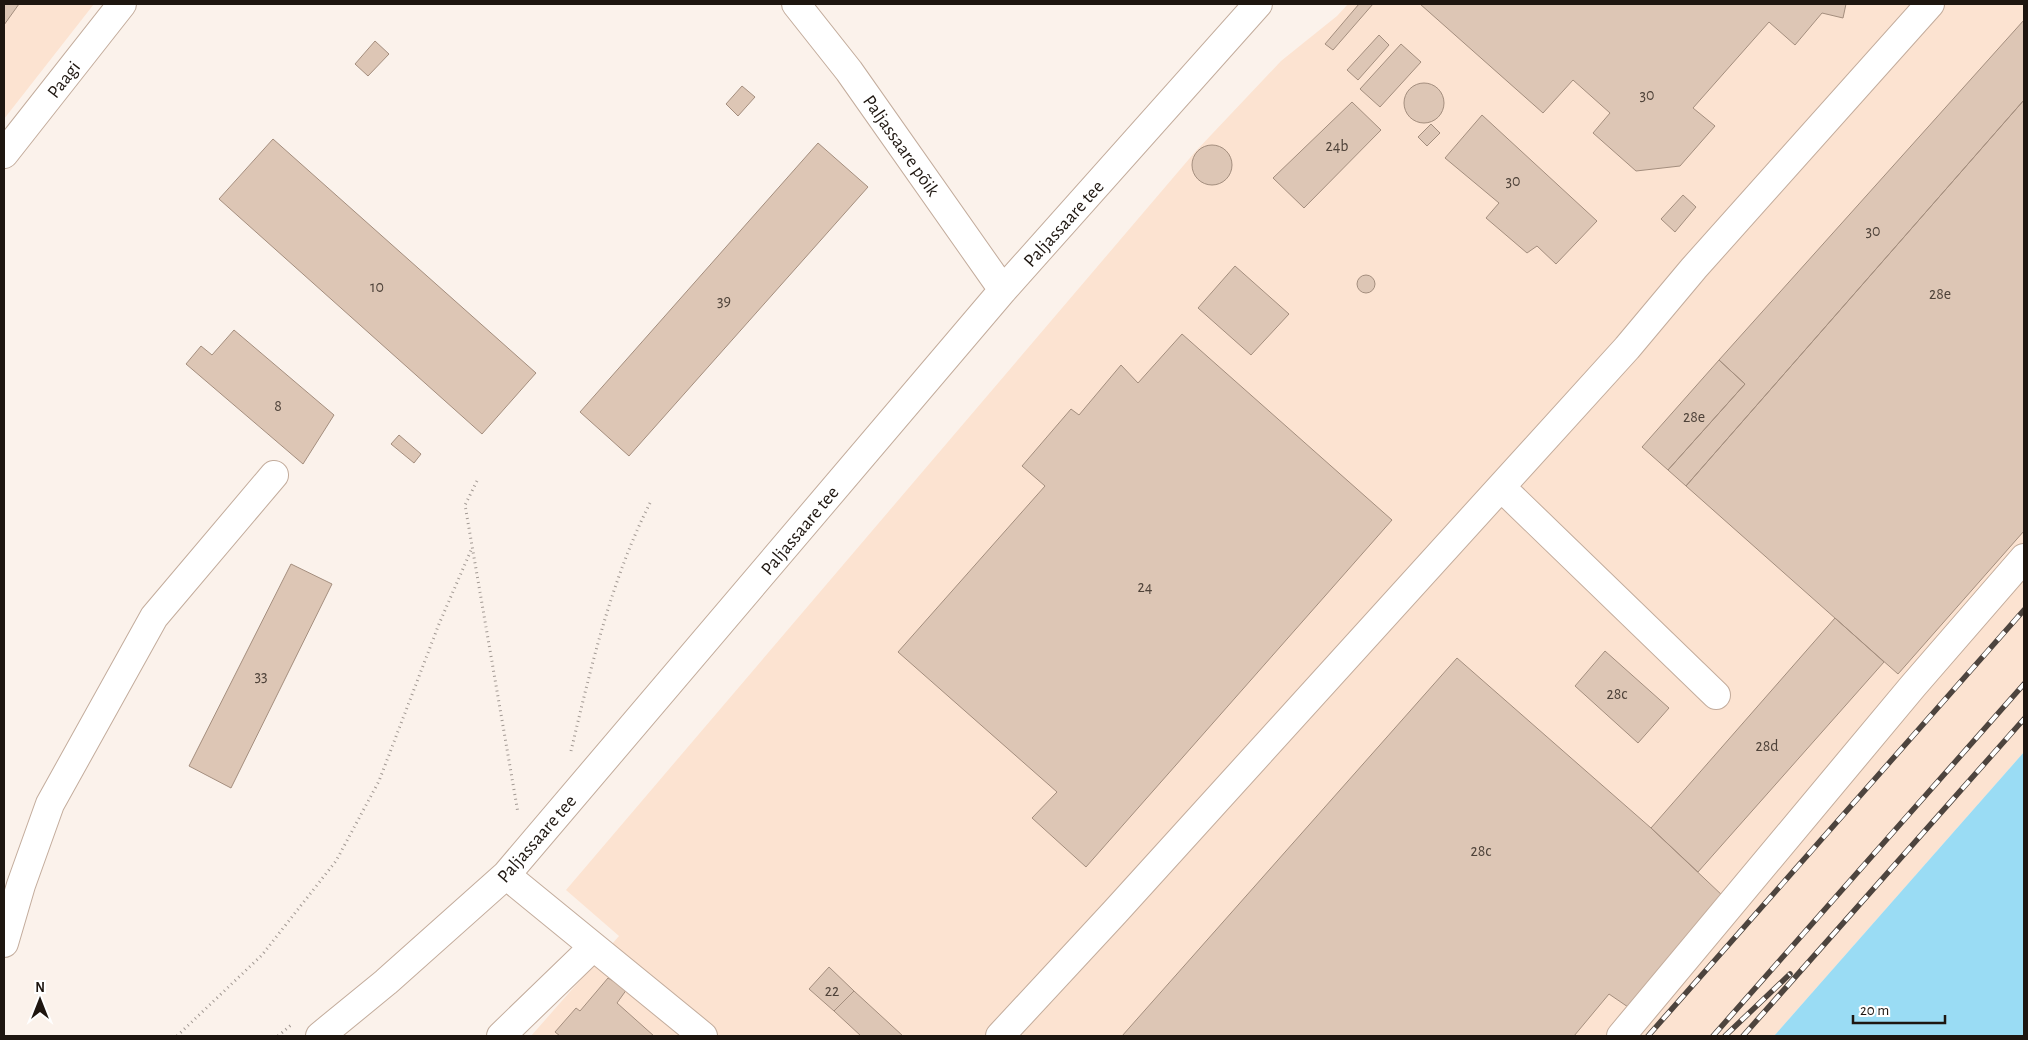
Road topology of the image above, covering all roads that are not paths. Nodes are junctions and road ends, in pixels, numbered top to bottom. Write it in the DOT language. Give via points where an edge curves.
graph roads {
  1 [pos="122,4"];
  2 [pos="796,4"];
  3 [pos="1258,4"];
  4 [pos="1930,4"];
  5 [pos="4,154"];
  6 [pos="1003,290"];
  7 [pos="274,475"];
  8 [pos="1501,486"];
  9 [pos="2024,558"];
  10 [pos="1716,695"];
  11 [pos="506,875"];
  12 [pos="4,943"];
  13 [pos="593,947"];
  14 [pos="320,1036"];
  15 [pos="501,1036"];
  16 [pos="703,1036"];
  17 [pos="1000,1036"];
  18 [pos="1621,1036"];
  1 -- 5 [label="street, Paagi"];
  2 -- 6 [label="street, Paljassaare põik" via="849,71"];
  3 -- 6 [label="street, Paljassaare tee"];
  4 -- 8 [label="street"];
  6 -- 11 [label="street, Paljassaare tee"];
  7 -- 12 [label="street" via="154,617 50,804"];
  8 -- 10 [label="street"];
  8 -- 17 [label="street"];
  9 -- 18 [label="street"];
  11 -- 13 [label="street"];
  11 -- 14 [label="street, Paljassaare tee"];
  13 -- 15 [label="street"];
  13 -- 16 [label="street"];
}
